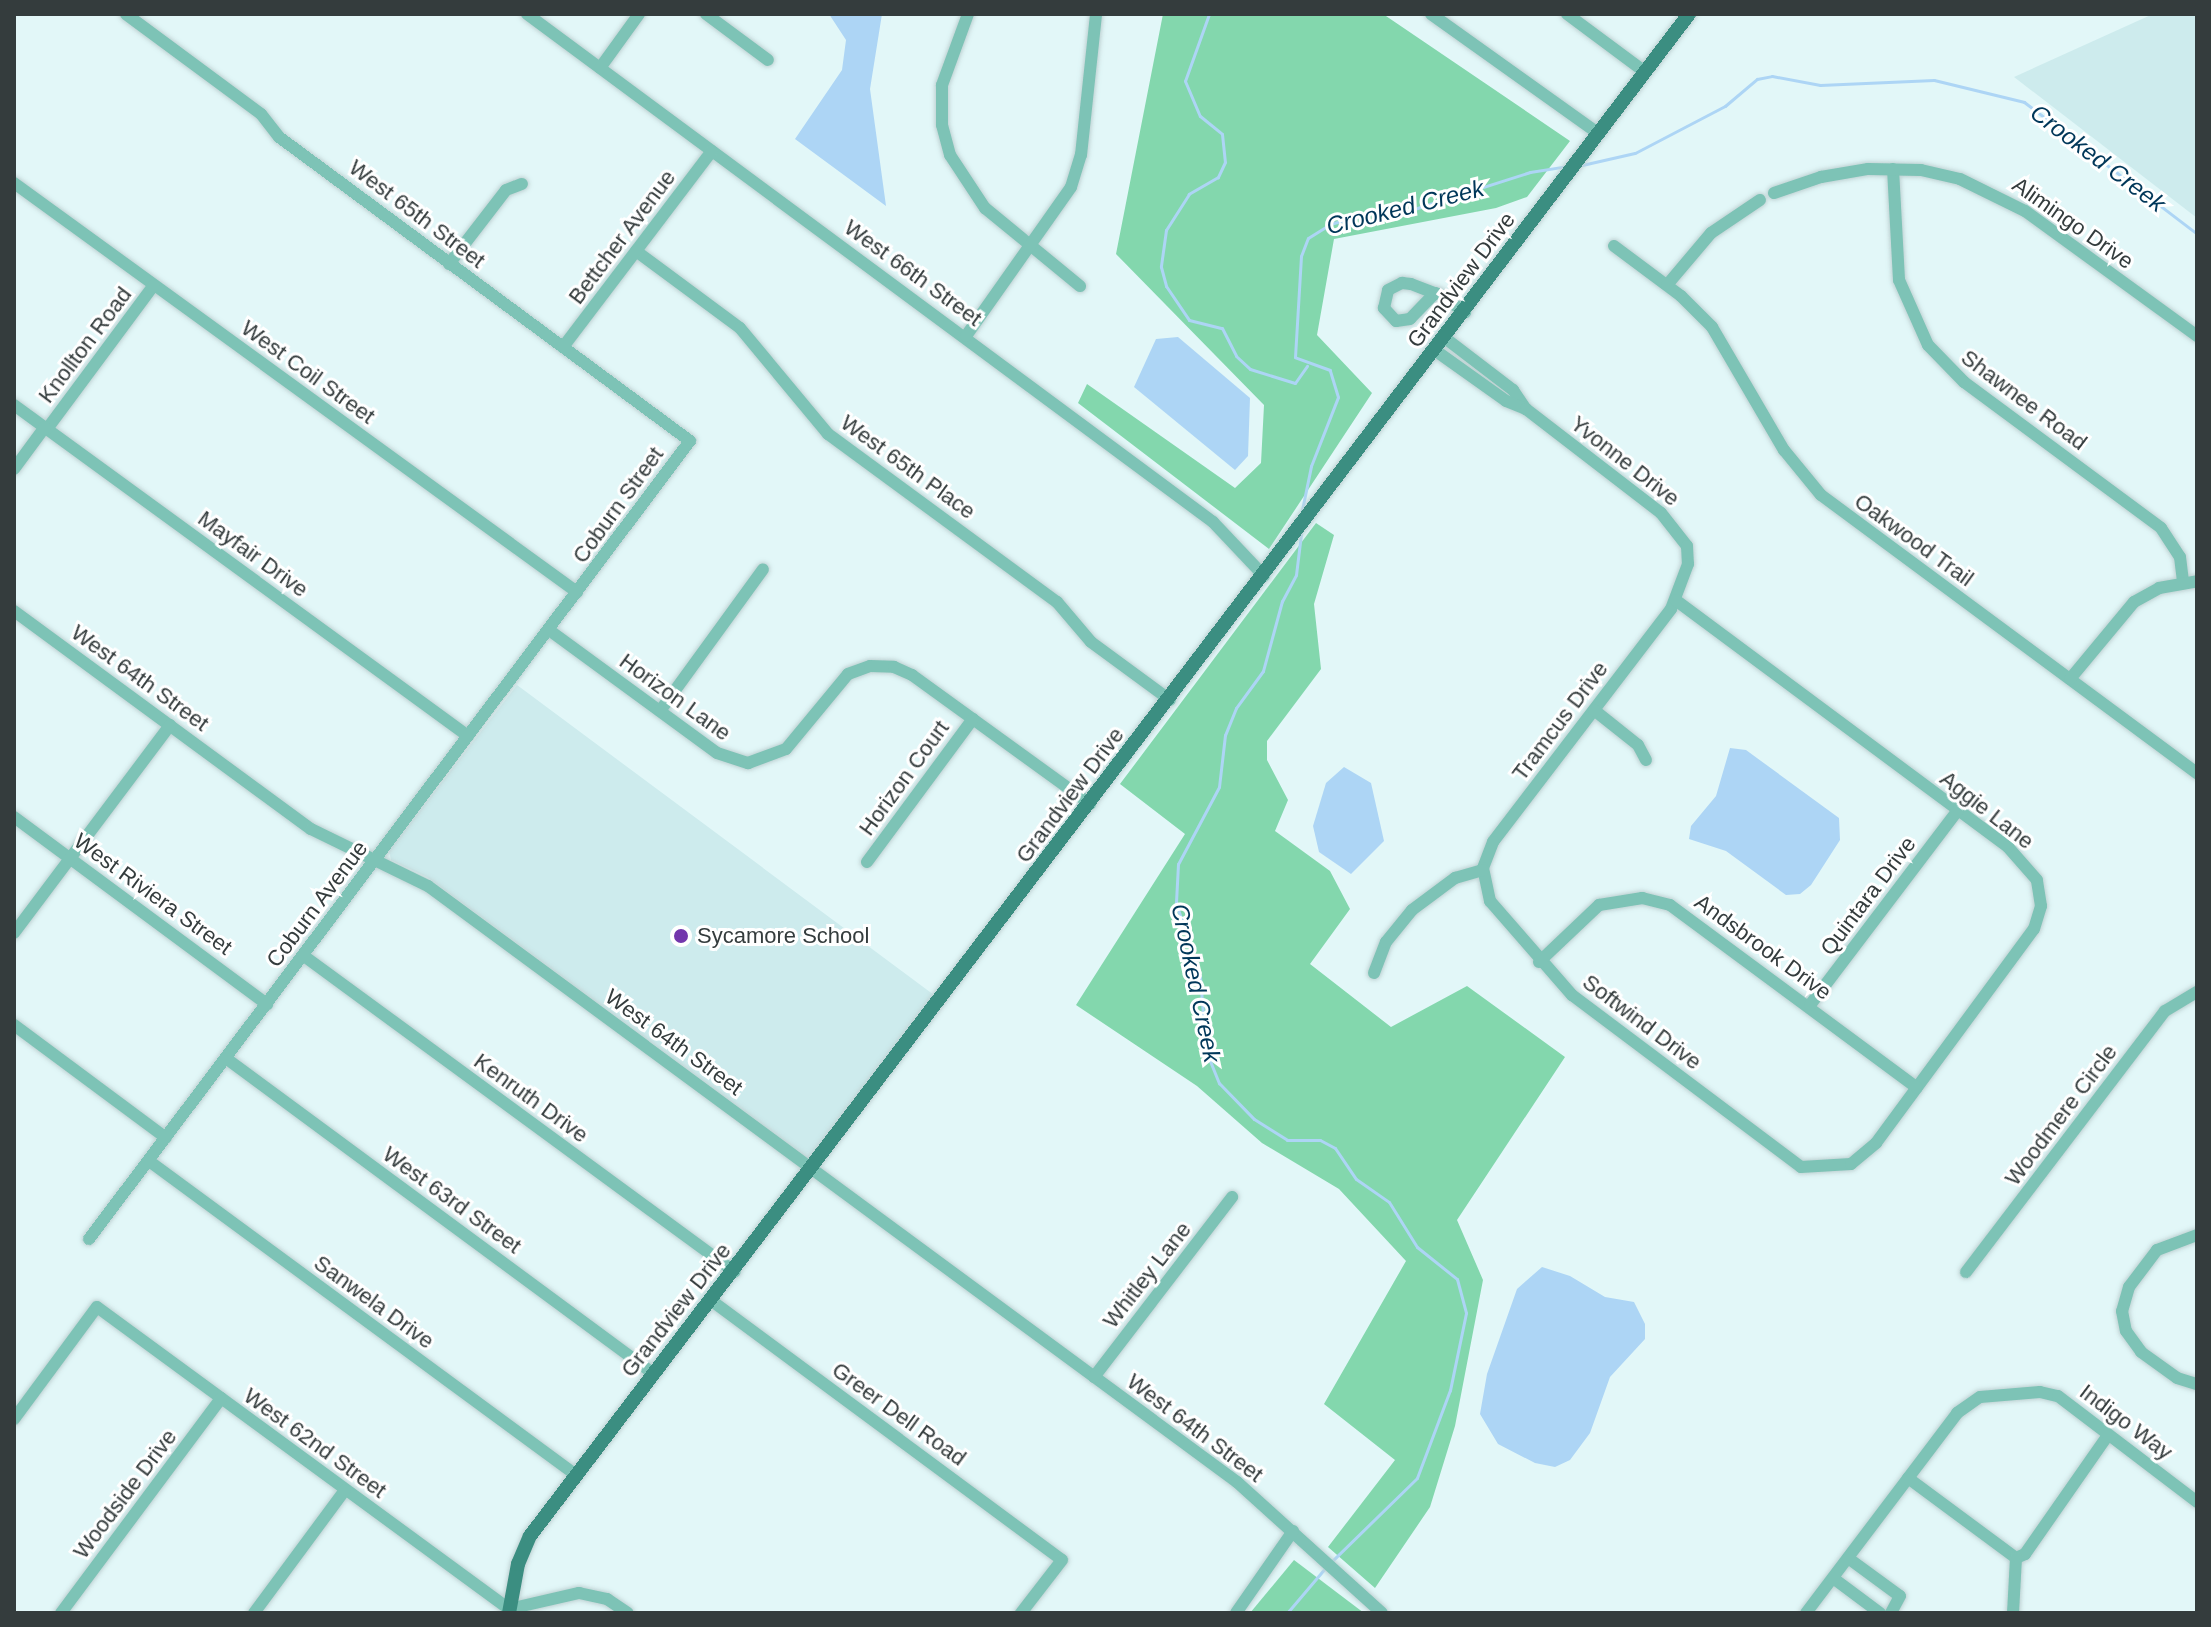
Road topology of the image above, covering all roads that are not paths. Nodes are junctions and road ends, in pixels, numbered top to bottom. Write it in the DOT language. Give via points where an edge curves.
graph roads {
  1 [pos="126,14"];
  2 [pos="527,14"];
  3 [pos="639,14"];
  4 [pos="706,14"];
  5 [pos="968,14"];
  6 [pos="1096,14"];
  7 [pos="1431,14"];
  8 [pos="1567,14"];
  9 [pos="1689,14"];
  10 [pos="768,60"];
  11 [pos="600,68"];
  12 [pos="1645,72"];
  13 [pos="1595,138"];
  14 [pos="712,151"];
  15 [pos="1893,169"];
  16 [pos="14,183"];
  17 [pos="522,184"];
  18 [pos="1774,193"];
  19 [pos="1760,200"];
  20 [pos="1033,245"];
  21 [pos="1614,246"];
  22 [pos="636,251"];
  23 [pos="449,264"];
  24 [pos="154,285"];
  25 [pos="1667,285"];
  26 [pos="1080,286"];
  27 [pos="1435,293"];
  28 [pos="1465,312"];
  29 [pos="966,336"];
  30 [pos="2197,336"];
  31 [pos="1445,338"];
  32 [pos="563,347"];
  33 [pos="1436,351"];
  34 [pos="14,405"];
  35 [pos="1526,409"];
  36 [pos="46,428"];
  37 [pos="690,441"];
  38 [pos="14,469"];
  39 [pos="763,569"];
  40 [pos="1264,576"];
  41 [pos="2197,581"];
  42 [pos="2183,582"];
  43 [pos="577,592"];
  44 [pos="1676,600"];
  45 [pos="14,611"];
  46 [pos="549,630"];
  47 [pos="2070,679"];
  48 [pos="1170,700"];
  49 [pos="1594,710"];
  50 [pos="660,711"];
  51 [pos="973,719"];
  52 [pos="170,725"];
  53 [pos="468,736"];
  54 [pos="1646,760"];
  55 [pos="2197,773"];
  56 [pos="1090,804"];
  57 [pos="1958,810"];
  58 [pos="14,817"];
  59 [pos="70,858"];
  60 [pos="867,862"];
  61 [pos="375,863"];
  62 [pos="1483,870"];
  63 [pos="14,933"];
  64 [pos="304,956"];
  65 [pos="1539,962"];
  66 [pos="1374,973"];
  67 [pos="2197,992"];
  68 [pos="267,1004"];
  69 [pos="1810,1005"];
  70 [pos="14,1025"];
  71 [pos="227,1059"];
  72 [pos="1917,1088"];
  73 [pos="166,1138"];
  74 [pos="149,1161"];
  75 [pos="813,1169"];
  76 [pos="1814,1169"];
  77 [pos="1232,1197"];
  78 [pos="2197,1235"];
  79 [pos="89,1239"];
  80 [pos="735,1272"];
  81 [pos="1966,1272"];
  82 [pos="712,1301"];
  83 [pos="654,1374"];
  84 [pos="1094,1377"];
  85 [pos="2197,1384"];
  86 [pos="221,1398"];
  87 [pos="14,1419"];
  88 [pos="2108,1435"];
  89 [pos="576,1475"];
  90 [pos="1908,1478"];
  91 [pos="345,1490"];
  92 [pos="2197,1502"];
  93 [pos="1293,1531"];
  94 [pos="1848,1558"];
  95 [pos="2016,1558"];
  96 [pos="1833,1578"];
  97 [pos="509,1611"];
  98 [pos="61,1613"];
  99 [pos="254,1613"];
  100 [pos="628,1613"];
  101 [pos="1021,1613"];
  102 [pos="1236,1613"];
  103 [pos="1382,1613"];
  104 [pos="1806,1613"];
  105 [pos="1880,1613"];
  106 [pos="1891,1613"];
  107 [pos="2013,1613"];
  1 -- 23 [label="street, West 65th Street"];
  2 -- 11 [label="street, West 66th Street"];
  3 -- 11 [label="street"];
  4 -- 10 [label="street"];
  5 -- 20 [label="street" via="943,77 945,140 977,199"];
  6 -- 20 [label="street" via="1079,162 1063,203"];
  7 -- 13 [label="street"];
  8 -- 12 [label="street"];
  9 -- 12 [label="main road, Grandview Drive"];
  11 -- 14 [label="street, West 66th Street"];
  12 -- 13 [label="main road, Grandview Drive"];
  13 -- 28 [label="main road, Grandview Drive"];
  14 -- 22 [label="street, Bettcher Avenue"];
  14 -- 29 [label="street, West 66th Street"];
  15 -- 18 [label="street, Alimingo Drive" via="1838,173"];
  15 -- 30 [label="street, Alimingo Drive" via="1960,179 2005,198"];
  15 -- 42 [label="street, Shawnee Road" via="1899,280 1928,345 1958,377 2161,528 2180,557"];
  16 -- 24 [label="street, West Coil Street"];
  17 -- 23 [label="street" via="506,190"];
  19 -- 25 [label="street" via="1711,233"];
  20 -- 26 [label="street"];
  20 -- 29 [label="street"];
  21 -- 25 [label="street, Oakwood Trail"];
  22 -- 32 [label="street, Bettcher Avenue"];
  22 -- 48 [label="street, West 65th Place" via="740,328 828,434 1057,602 1091,642"];
  23 -- 32 [label="street, West 65th Street"];
  24 -- 36 [label="street, Knollton Road"];
  24 -- 43 [label="street, West Coil Street"];
  25 -- 47 [label="street, Oakwood Trail" via="1723,340 1784,450 1821,495"];
  27 -- 28 [label="street"];
  28 -- 31 [label="main road, Grandview Drive"];
  29 -- 40 [label="street, West 66th Street" via="1213,522"];
  31 -- 33 [label="main road, Grandview Drive"];
  31 -- 35 [label="street, Yvonne Drive" via="1513,390"];
  32 -- 37 [label="street, West 65th Street"];
  33 -- 35 [label="street, Yvonne Drive" via="1506,401"];
  33 -- 40 [label="main road, Grandview Drive"];
  34 -- 36 [label="street, Mayfair Drive"];
  35 -- 44 [label="street, Yvonne Drive" via="1675,526 1687,546 1688,564"];
  36 -- 38 [label="street, Knollton Road"];
  36 -- 53 [label="street, Mayfair Drive"];
  37 -- 43 [label="street, Coburn Street"];
  39 -- 50 [label="street"];
  40 -- 48 [label="main road, Grandview Drive"];
  41 -- 42 [label="street"];
  42 -- 47 [label="street" via="2151,591 2127,607"];
  43 -- 46 [label="street, Coburn Avenue"];
  44 -- 49 [label="street, Tramcus Drive"];
  44 -- 57 [label="street, Aggie Lane"];
  45 -- 52 [label="street, West 64th Street"];
  46 -- 50 [label="street, Horizon Lane"];
  46 -- 53 [label="street, Coburn Avenue"];
  47 -- 55 [label="street, Oakwood Trail"];
  48 -- 56 [label="main road, Grandview Drive"];
  49 -- 54 [label="street" via="1638,745"];
  49 -- 62 [label="street, Tramcus Drive" via="1493,842"];
  50 -- 51 [label="street, Horizon Lane" via="724,757 760,761 791,744 841,679 882,665 912,675"];
  51 -- 56 [label="street, Horizon Lane"];
  51 -- 60 [label="street, Horizon Court"];
  52 -- 59 [label="street"];
  52 -- 61 [label="street, West 64th Street" via="311,829"];
  53 -- 61 [label="street, Coburn Avenue"];
  56 -- 75 [label="main road, Grandview Drive"];
  57 -- 69 [label="street, Quintara Drive"];
  57 -- 72 [label="street, Aggie Lane" via="2033,873 2041,906 2034,929"];
  58 -- 59 [label="street, West Riviera Street"];
  59 -- 63 [label="street"];
  59 -- 68 [label="street, West Riviera Street"];
  61 -- 64 [label="street, Coburn Avenue"];
  61 -- 75 [label="street, West 64th Street" via="428,886"];
  62 -- 65 [label="street, Softwind Drive" via="1490,901"];
  62 -- 66 [label="street" via="1455,878 1412,910 1386,942"];
  64 -- 68 [label="street, Coburn Avenue"];
  64 -- 80 [label="street, Kenruth Drive"];
  65 -- 69 [label="street, Andsbrook Drive" via="1591,910 1617,899 1642,898 1670,905"];
  65 -- 76 [label="street, Softwind Drive" via="1572,995 1801,1167"];
  67 -- 81 [label="street, Woodmere Circle" via="2165,1011"];
  68 -- 71 [label="street, Coburn Avenue"];
  69 -- 72 [label="street, Andsbrook Drive"];
  70 -- 73 [label="street"];
  71 -- 73 [label="street, Coburn Avenue"];
  71 -- 83 [label="street, West 63rd Street"];
  72 -- 76 [label="street, Aggie Lane" via="1860,1159"];
  73 -- 74 [label="street, Coburn Avenue"];
  74 -- 79 [label="street, Coburn Avenue"];
  74 -- 89 [label="street, Sanwela Drive"];
  75 -- 80 [label="main road, Grandview Drive"];
  75 -- 84 [label="street, West 64th Street"];
  77 -- 84 [label="street, Whitley Lane"];
  78 -- 85 [label="street" via="2169,1242 2154,1253 2126,1294 2126,1331 2144,1354 2177,1378"];
  80 -- 82 [label="main road, Grandview Drive"];
  82 -- 83 [label="main road, Grandview Drive"];
  82 -- 101 [label="street, Greer Dell Road" via="1062,1560"];
  83 -- 89 [label="main road, Grandview Drive"];
  84 -- 93 [label="street, West 64th Street" via="1237,1482"];
  86 -- 87 [label="street, West 62nd Street" via="97,1307"];
  86 -- 91 [label="street, West 62nd Street"];
  86 -- 98 [label="street, Woodside Drive"];
  88 -- 90 [label="street, Indigo Way" via="2053,1394 1976,1398 1957,1413"];
  88 -- 92 [label="street, Indigo Way"];
  88 -- 95 [label="street" via="2025,1554"];
  89 -- 97 [label="main road, Grandview Drive" via="523,1548"];
  90 -- 94 [label="street"];
  90 -- 95 [label="street"];
  91 -- 97 [label="street, West 62nd Street"];
  91 -- 99 [label="street"];
  93 -- 102 [label="street"];
  93 -- 103 [label="street, West 64th Street"];
  94 -- 96 [label="street"];
  94 -- 106 [label="street" via="1900,1596"];
  95 -- 107 [label="street"];
  96 -- 104 [label="street"];
  96 -- 105 [label="street"];
  97 -- 100 [label="street" via="579,1593 607,1599"];
}
